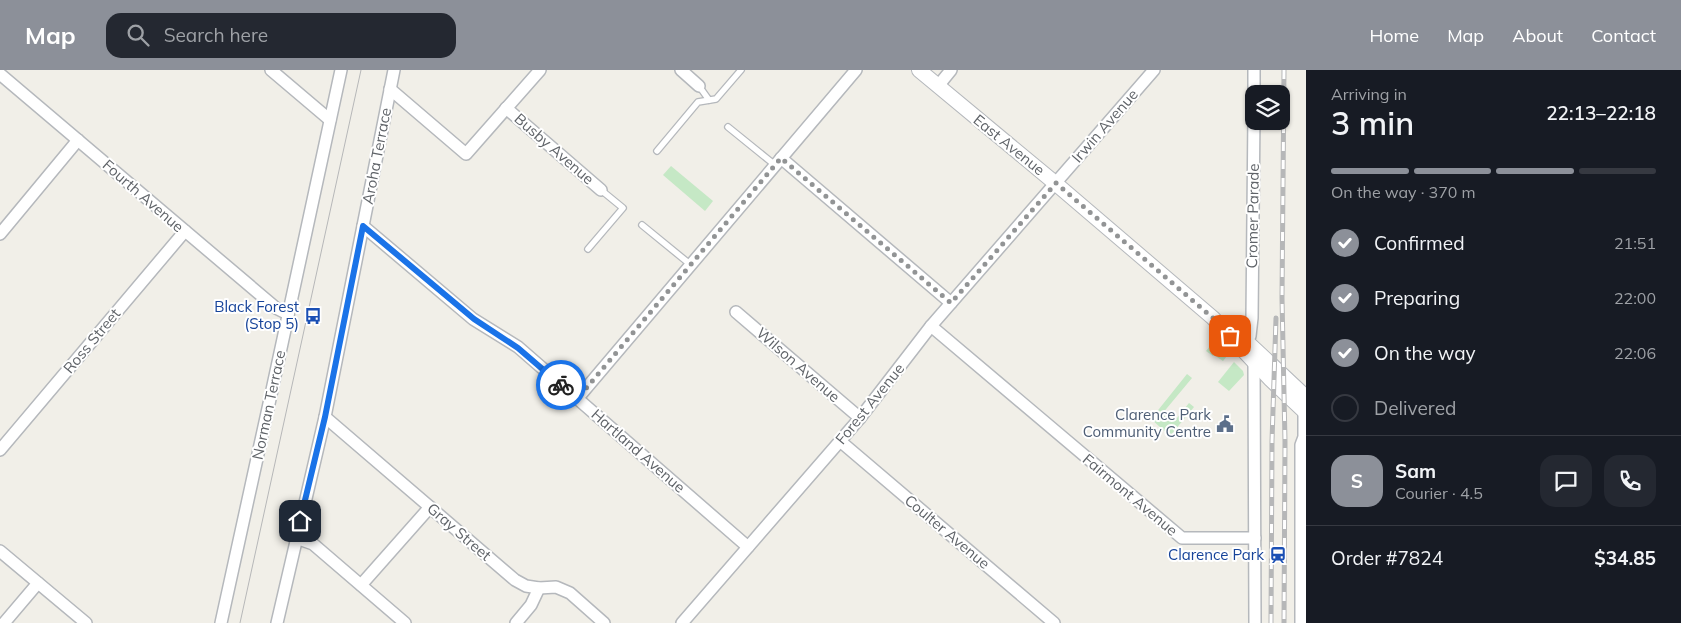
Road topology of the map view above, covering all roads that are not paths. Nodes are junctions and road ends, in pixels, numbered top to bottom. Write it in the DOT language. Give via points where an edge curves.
graph roads {
  1 [pos="271,70"];
  2 [pos="342,70"];
  3 [pos="394,70"];
  4 [pos="540,70"];
  5 [pos="681,70"];
  6 [pos="741,70"];
  7 [pos="856,70"];
  8 [pos="919,70"];
  9 [pos="951,70"];
  10 [pos="1154,70"];
  11 [pos="1254,70"];
  12 [pos="0,74"];
  13 [pos="1254,85"];
  14 [pos="699,86"];
  15 [pos="938,86"];
  16 [pos="390,89"];
  17 [pos="709,100"];
  18 [pos="506,108"];
  19 [pos="330,120"];
  20 [pos="728,127"];
  21 [pos="1254,130"];
  22 [pos="78,140"];
  23 [pos="657,151"];
  24 [pos="778,162"];
  25 [pos="1056,183"];
  26 [pos="601,190"];
  27 [pos="642,225"];
  28 [pos="363,226"];
  29 [pos="185,231"];
  30 [pos="0,234"];
  31 [pos="588,248"];
  32 [pos="690,265"];
  33 [pos="951,303"];
  34 [pos="736,312"];
  35 [pos="288,314"];
  36 [pos="1213,318"];
  37 [pos="931,326"];
  38 [pos="1242,338"];
  39 [pos="1254,362"];
  40 [pos="1271,380"];
  41 [pos="1306,397"];
  42 [pos="1254,398"];
  43 [pos="577,399"];
  44 [pos="1305,413"];
  45 [pos="325,417"];
  46 [pos="860,418"];
  47 [pos="1305,436"];
  48 [pos="840,440"];
  49 [pos="0,450"];
  50 [pos="430,507"];
  51 [pos="296,538"];
  52 [pos="1255,538"];
  53 [pos="748,547"];
  54 [pos="0,551"];
  55 [pos="38,583"];
  56 [pos="361,585"];
  57 [pos="539,588"];
  58 [pos="4,623"];
  59 [pos="86,623"];
  60 [pos="221,623"];
  61 [pos="277,623"];
  62 [pos="405,623"];
  63 [pos="516,623"];
  64 [pos="604,623"];
  65 [pos="682,623"];
  66 [pos="1054,623"];
  67 [pos="1255,623"];
  68 [pos="1301,623"];
  1 -- 19 [label="street"];
  2 -- 19 [label="street, Norman Terrace"];
  3 -- 16 [label="street, Aroha Terrace"];
  4 -- 18 [label="street"];
  5 -- 14 [label="street"];
  6 -- 17 [label="lane" via="716,99"];
  7 -- 24 [label="street"];
  8 -- 15 [label="street, East Avenue"];
  9 -- 15 [label="street"];
  10 -- 25 [label="street, Irwin Avenue"];
  11 -- 13 [label="street"];
  12 -- 22 [label="street, Fourth Avenue"];
  14 -- 17 [label="lane"];
  15 -- 25 [label="street, East Avenue"];
  16 -- 18 [label="street" via="466,154"];
  16 -- 28 [label="street, Aroha Terrace"];
  17 -- 23 [label="lane" via="698,102"];
  18 -- 26 [label="street, Busby Avenue"];
  19 -- 35 [label="street, Norman Terrace"];
  20 -- 24 [label="lane"];
  21 -- 38 [label="street, Cromer Parade" via="1252,318"];
  22 -- 29 [label="street, Fourth Avenue"];
  22 -- 30 [label="street"];
  24 -- 32 [label="street"];
  24 -- 33 [label="street"];
  25 -- 33 [label="street, Forest Avenue"];
  25 -- 36 [label="street, East Avenue"];
  26 -- 31 [label="lane" via="622,208"];
  27 -- 32 [label="lane"];
  28 -- 43 [label="street, Hartland Avenue" via="474,319 518,348"];
  28 -- 45 [label="street, Aroha Terrace"];
  29 -- 35 [label="street, Fourth Avenue" via="276,308"];
  29 -- 49 [label="street, Ross Street"];
  32 -- 43 [label="street"];
  33 -- 37 [label="street, Forest Avenue"];
  34 -- 46 [label="street, Wilson Avenue"];
  35 -- 60 [label="street, Norman Terrace"];
  36 -- 38 [label="street, East Avenue"];
  36 -- 39 [label="street, East Avenue"];
  37 -- 46 [label="street, Forest Avenue"];
  37 -- 52 [label="street, Fairmont Avenue" via="1182,538"];
  38 -- 41 [label="street, East Avenue"];
  39 -- 40 [label="street, East Avenue"];
  39 -- 42 [label="street"];
  40 -- 42 [label="street" via="1262,385"];
  40 -- 44 [label="street, East Avenue"];
  42 -- 52 [label="street"];
  43 -- 53 [label="street, Hartland Avenue"];
  44 -- 47 [label="street"];
  45 -- 50 [label="street, Gray Street"];
  45 -- 51 [label="street, Aroha Terrace"];
  46 -- 48 [label="street, Forest Avenue"];
  47 -- 68 [label="street" via="1301,445"];
  48 -- 53 [label="street, Forest Avenue"];
  48 -- 66 [label="street, Coulter Avenue"];
  50 -- 56 [label="street"];
  50 -- 57 [label="street, Gray Street" via="515,580"];
  51 -- 56 [label="street" via="313,544"];
  51 -- 61 [label="street, Aroha Terrace"];
  52 -- 67 [label="street"];
  53 -- 65 [label="street, Forest Avenue"];
  54 -- 55 [label="street"];
  55 -- 58 [label="street"];
  55 -- 59 [label="street"];
  56 -- 62 [label="street"];
  57 -- 63 [label="street" via="531,605"];
  57 -- 64 [label="street, Gray Street" via="556,587 570,594"];
}
